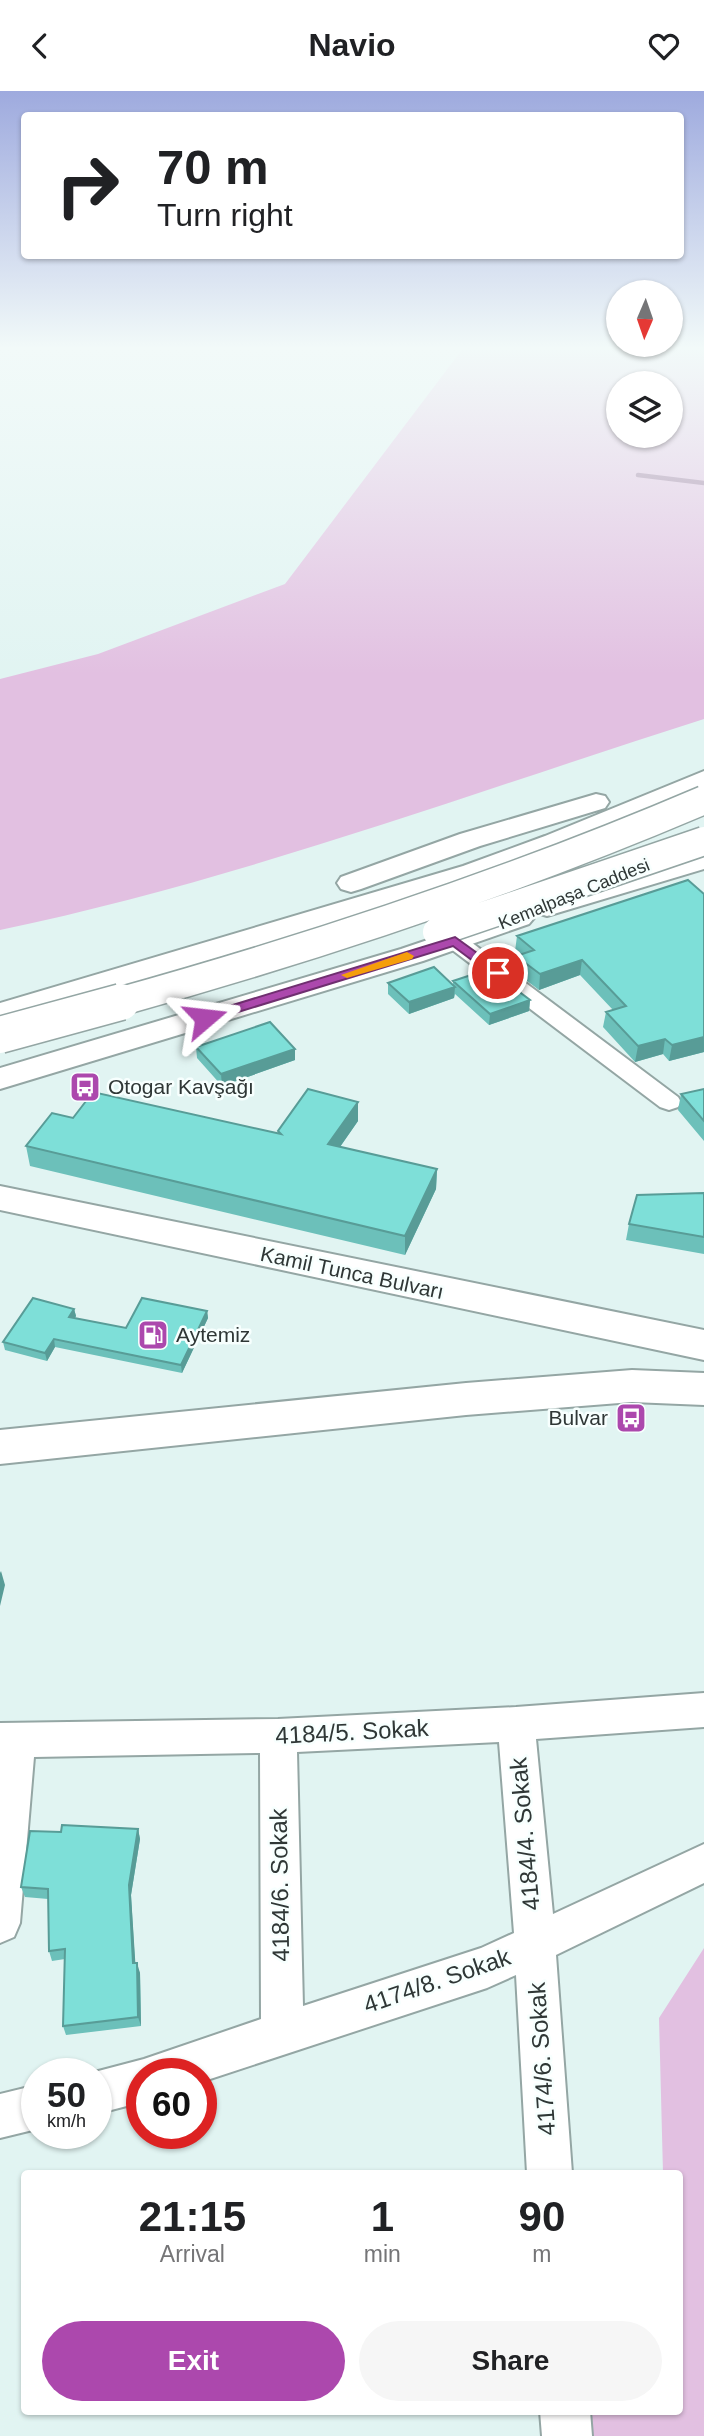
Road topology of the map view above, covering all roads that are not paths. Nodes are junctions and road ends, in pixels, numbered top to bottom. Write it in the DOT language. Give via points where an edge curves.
graph roads {
  1 [pos="704,778"];
  2 [pos="704,800"];
  3 [pos="704,824"];
  4 [pos="704,841"];
  5 [pos="704,860"];
  6 [pos="364,905"];
  7 [pos="545,908"];
  8 [pos="455,941"];
  9 [pos="349,951"];
  10 [pos="412,955"];
  11 [pos="0,988"];
  12 [pos="0,1013"];
  13 [pos="0,1035"];
  14 [pos="0,1057"];
  15 [pos="0,1079"];
  16 [pos="669,1102"];
  17 [pos="0,1198"];
  18 [pos="704,1345"];
  19 [pos="704,1389"];
  20 [pos="0,1447"];
  21 [pos="704,1710"];
  22 [pos="516,1724"];
  23 [pos="278,1736"];
  24 [pos="8,1740"];
  25 [pos="704,1863"];
  26 [pos="0,1923"];
  27 [pos="535,1945"];
  28 [pos="282,2034"];
  29 [pos="208,2058"];
  30 [pos="21,2111"];
  31 [pos="0,2116"];
  32 [pos="550,2170"];
  33 [pos="565,2415"];
  34 [pos="567,2436"];
  1 -- 6 [label="main road" via="518,856"];
  1 -- 11 [label="main road" via="590,804 314,895"];
  2 -- 13 [label="main road, bridge" via="447,902 262,962"];
  3 -- 9 [label="main road"];
  4 -- 7 [label="main road, Kemalpaşa Caddesi"];
  4 -- 9 [label="main road, bridge" via="455,927"];
  5 -- 7 [label="main road"];
  6 -- 10 [label="main road" via="346,919 345,936 378,954"];
  6 -- 12 [label="main road"];
  7 -- 8 [label="main road, Kemalpaşa Caddesi"];
  8 -- 10 [label="main road, Kemalpaşa Caddesi"];
  8 -- 16 [label="street"];
  9 -- 14 [label="main road"];
  10 -- 15 [label="main road, Kemalpaşa Caddesi"];
  17 -- 18 [label="main road, Kamil Tunca Bulvarı"];
  19 -- 20 [label="main road" via="632,1386 480,1398"];
  21 -- 22 [label="street, 4184/5. Sokak"];
  22 -- 23 [label="street, 4184/5. Sokak"];
  22 -- 27 [label="street, 4184/4. Sokak"];
  23 -- 24 [label="street, 4184/5. Sokak"];
  23 -- 28 [label="street, 4184/6. Sokak"];
  24 -- 26 [label="street"];
  25 -- 27 [label="street, 4174/8. Sokak"];
  27 -- 28 [label="street, 4174/8. Sokak" via="487,1968"];
  27 -- 32 [label="street, 4174/6. Sokak"];
  28 -- 29 [label="street, 4174/8. Sokak"];
  30 -- 31 [label="street"];
  33 -- 34 [label="street"];
}
